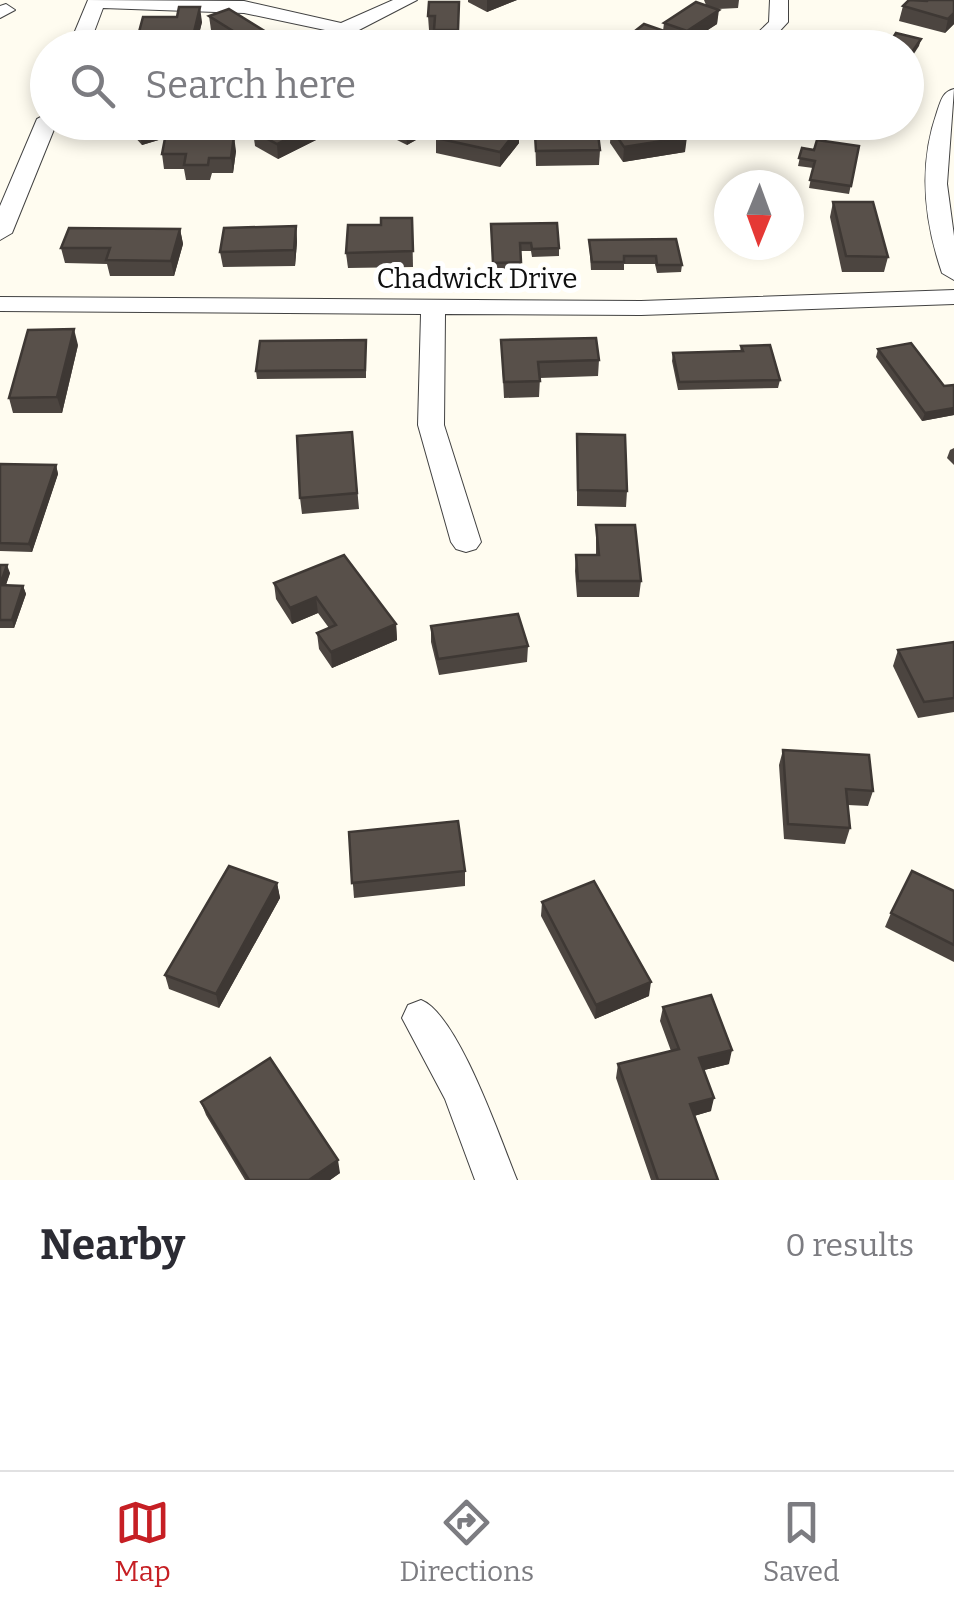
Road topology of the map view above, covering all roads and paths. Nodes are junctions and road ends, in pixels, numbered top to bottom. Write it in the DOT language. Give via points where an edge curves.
graph roads {
  1 [pos="408,0"];
  2 [pos="779,0"];
  3 [pos="97,1"];
  4 [pos="348,26"];
  5 [pos="85,30"];
  6 [pos="340,30"];
  7 [pos="354,30"];
  8 [pos="771,30"];
  9 [pos="954,95"];
  10 [pos="40,140"];
  11 [pos="0,233"];
  12 [pos="954,272"];
  13 [pos="954,298"];
  14 [pos="0,304"];
  15 [pos="433,309"];
  16 [pos="466,542"];
  17 [pos="420,1018"];
  18 [pos="496,1180"];
  1 -- 4 [label="street"];
  2 -- 8 [label="street" via="782,10"];
  3 -- 4 [label="street" via="276,5"];
  3 -- 5 [label="street"];
  4 -- 6 [label="street"];
  4 -- 7 [label="street"];
  9 -- 12 [label="street" via="938,138 934,208"];
  10 -- 11 [label="street"];
  13 -- 15 [label="street, Chadwick Drive"];
  14 -- 15 [label="street, Chadwick Drive"];
  15 -- 16 [label="street" via="431,425"];
  17 -- 18 [label="street" via="461,1090"];
}
